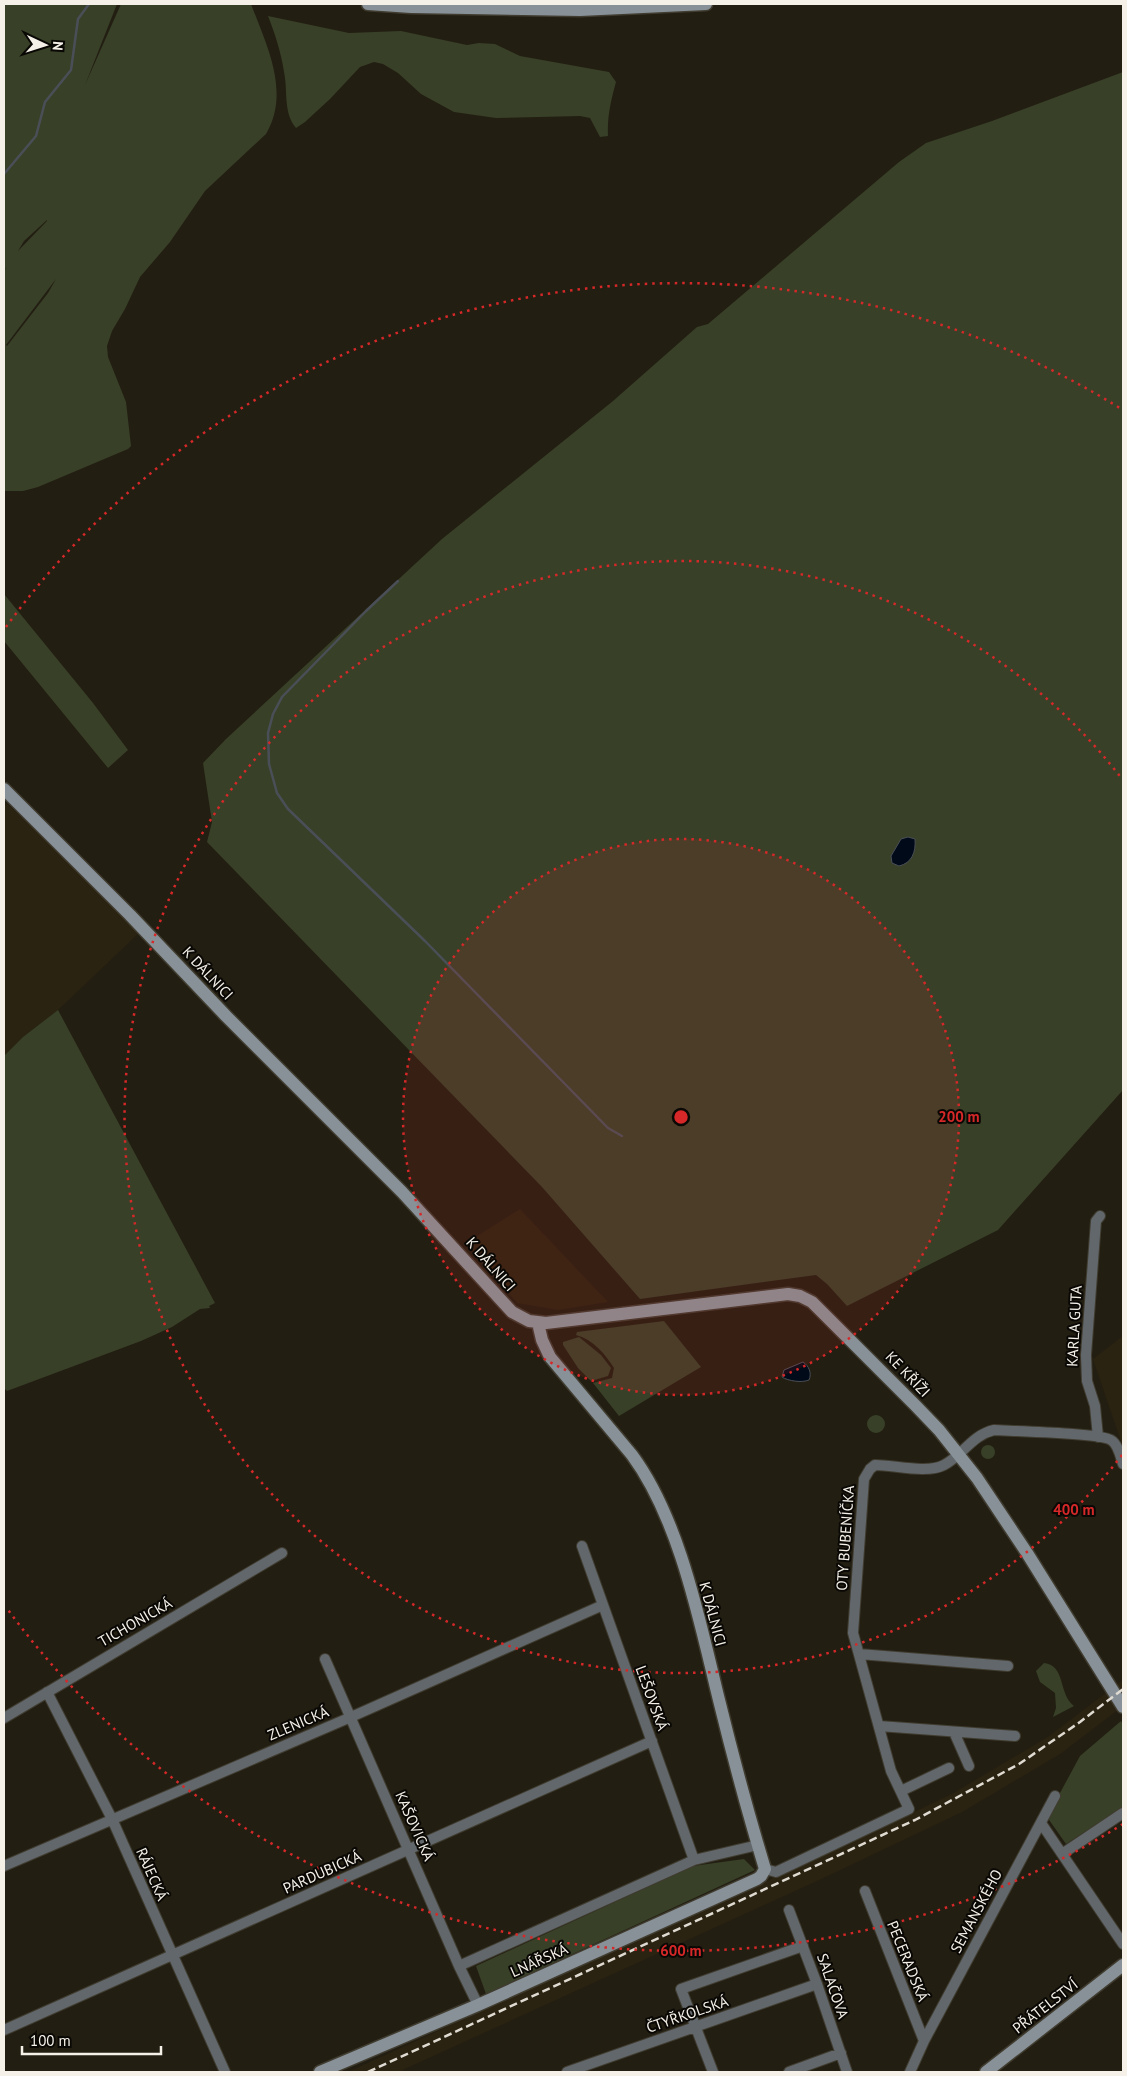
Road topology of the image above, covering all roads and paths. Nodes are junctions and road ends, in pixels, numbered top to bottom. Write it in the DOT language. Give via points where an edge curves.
graph roads {
  1 [pos="368,4"];
  2 [pos="706,4"];
  3 [pos="4,789"];
  4 [pos="1100,1216"];
  5 [pos="538,1323"];
  6 [pos="1098,1437"];
  7 [pos="958,1453"];
  8 [pos="1123,1464"];
  9 [pos="582,1546"];
  10 [pos="282,1553"];
  11 [pos="604,1605"];
  12 [pos="859,1654"];
  13 [pos="325,1659"];
  14 [pos="1008,1666"];
  15 [pos="46,1692"];
  16 [pos="1123,1707"];
  17 [pos="351,1717"];
  18 [pos="4,1718"];
  19 [pos="879,1726"];
  20 [pos="954,1732"];
  21 [pos="1015,1736"];
  22 [pos="652,1741"];
  23 [pos="969,1766"];
  24 [pos="949,1768"];
  25 [pos="900,1791"];
  26 [pos="1055,1796"];
  27 [pos="1123,1813"];
  28 [pos="112,1819"];
  29 [pos="1041,1823"];
  30 [pos="758,1845"];
  31 [pos="409,1849"];
  32 [pos="1062,1854"];
  33 [pos="694,1860"];
  34 [pos="4,1866"];
  35 [pos="765,1869"];
  36 [pos="864,1891"];
  37 [pos="789,1910"];
  38 [pos="1123,1944"];
  39 [pos="803,1946"];
  40 [pos="171,1956"];
  41 [pos="1123,1964"];
  42 [pos="459,1966"];
  43 [pos="817,1984"];
  44 [pos="478,2005"];
  45 [pos="695,2027"];
  46 [pos="4,2030"];
  47 [pos="924,2042"];
  48 [pos="841,2053"];
  49 [pos="225,2072"];
  50 [pos="320,2072"];
  51 [pos="567,2072"];
  52 [pos="713,2072"];
  53 [pos="789,2072"];
  54 [pos="847,2072"];
  55 [pos="910,2072"];
  56 [pos="986,2072"];
  1 -- 2 [label="street" via="580,10"];
  3 -- 5 [label="street, K DÁLNICI" via="402,1192 504,1305 521,1318"];
  4 -- 6 [label="street, KARLA GUTA" via="1096,1221 1086,1355 1087,1381 1095,1406"];
  5 -- 7 [label="street, KE KŘÍŽI" via="779,1295 800,1296 812,1302 884,1372"];
  5 -- 30 [label="street, K DÁLNICI" via="550,1357 632,1455 661,1505 692,1593"];
  6 -- 7 [label="street" via="994,1430 977,1436"];
  6 -- 8 [label="street" via="1111,1439"];
  7 -- 12 [label="street, OTY BUBENÍČKA" via="948,1463 936,1468 875,1465 864,1479 853,1633"];
  7 -- 16 [label="street, KE KŘÍŽI" via="1006,1520"];
  9 -- 11 [label="street, LEŠOVSKÁ"];
  10 -- 15 [label="street, TICHONICKÁ"];
  11 -- 17 [label="street, ZLENICKÁ"];
  11 -- 22 [label="street, LEŠOVSKÁ"];
  12 -- 14 [label="street"];
  12 -- 19 [label="street, OTY BUBENÍČKA"];
  13 -- 17 [label="street, KAŠOVICKÁ"];
  15 -- 18 [label="street, TICHONICKÁ"];
  15 -- 28 [label="street, RÁJECKÁ"];
  17 -- 28 [label="street, ZLENICKÁ"];
  17 -- 31 [label="street, KAŠOVICKÁ"];
  19 -- 20 [label="street"];
  19 -- 25 [label="street, OTY BUBENÍČKA"];
  20 -- 21 [label="street"];
  20 -- 23 [label="street"];
  22 -- 31 [label="street, PARDUBICKÁ"];
  22 -- 33 [label="street, LEŠOVSKÁ"];
  24 -- 25 [label="street"];
  25 -- 35 [label="street, OTY BUBENÍČKA" via="909,1810 776,1872"];
  26 -- 29 [label="street, SEMANSKÉHO"];
  27 -- 32 [label="street"];
  28 -- 34 [label="street, ZLENICKÁ"];
  28 -- 40 [label="street, RÁJECKÁ"];
  29 -- 32 [label="street"];
  29 -- 47 [label="street, SEMANSKÉHO"];
  30 -- 33 [label="street, LNÁŘSKÁ"];
  30 -- 35 [label="street, K DÁLNICI"];
  31 -- 40 [label="street, PARDUBICKÁ"];
  31 -- 42 [label="street, KAŠOVICKÁ"];
  32 -- 38 [label="street"];
  33 -- 42 [label="street, LNÁŘSKÁ"];
  35 -- 44 [label="street, LNÁŘSKÁ" via="757,1879"];
  36 -- 47 [label="street, PECERADSKÁ"];
  37 -- 39 [label="street, SALAČOVA"];
  39 -- 43 [label="street, SALAČOVA"];
  39 -- 45 [label="street" via="681,1989"];
  40 -- 46 [label="street, PARDUBICKÁ"];
  40 -- 49 [label="street, RÁJECKÁ"];
  41 -- 56 [label="street, PŘÁTELSTVÍ"];
  42 -- 44 [label="street, KAŠOVICKÁ"];
  43 -- 45 [label="street, ČTYŘKOLSKÁ"];
  43 -- 48 [label="street, SALAČOVA"];
  44 -- 50 [label="street, LNÁŘSKÁ"];
  45 -- 51 [label="street, ČTYŘKOLSKÁ"];
  45 -- 52 [label="street"];
  47 -- 55 [label="street, SEMANSKÉHO"];
  48 -- 53 [label="street"];
  48 -- 54 [label="street, SALAČOVA"];
}
